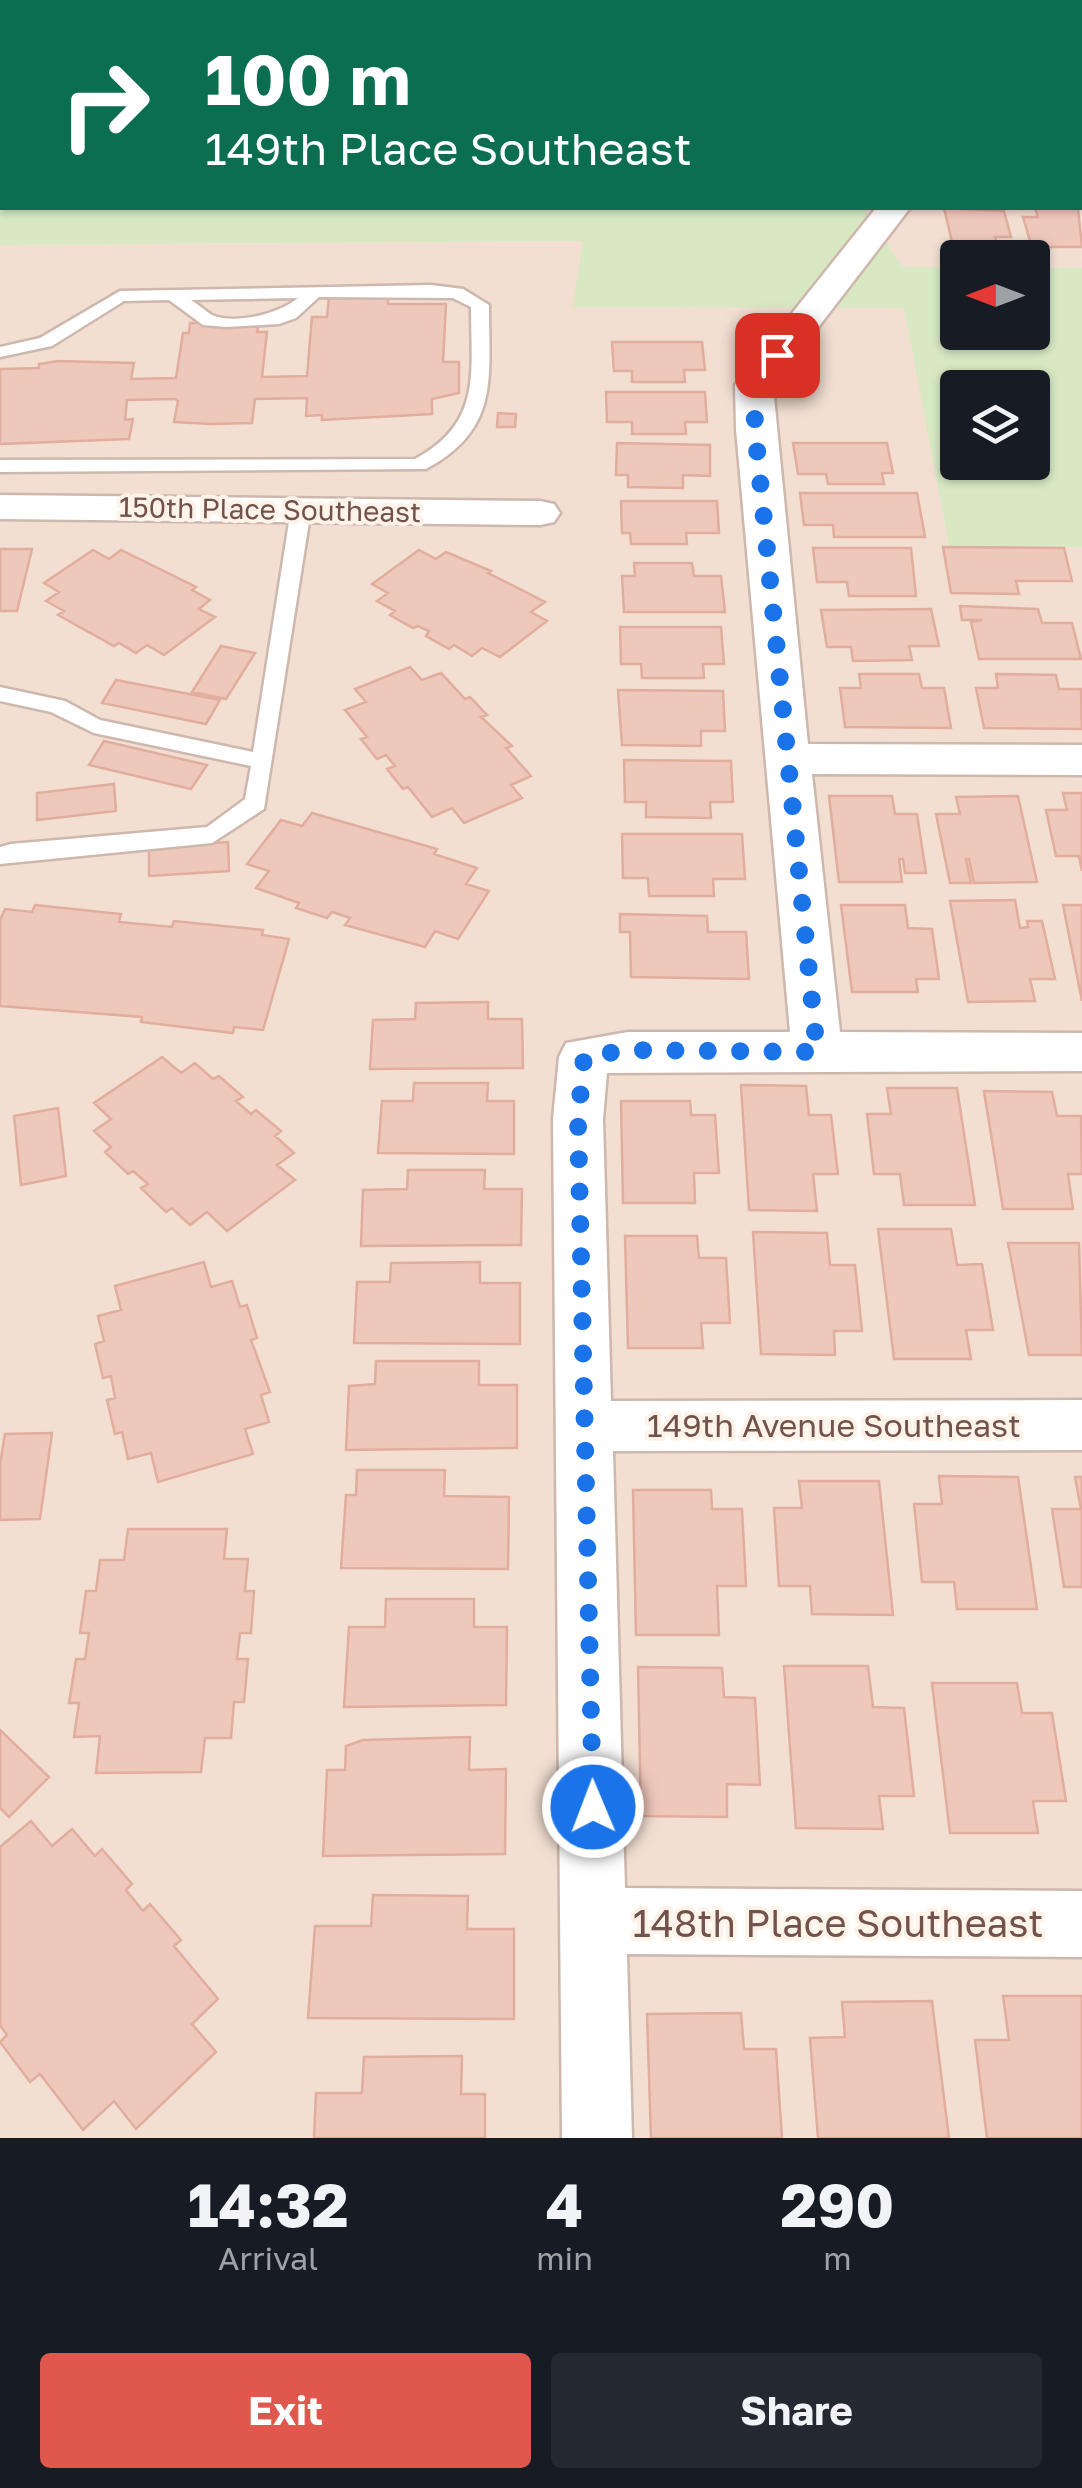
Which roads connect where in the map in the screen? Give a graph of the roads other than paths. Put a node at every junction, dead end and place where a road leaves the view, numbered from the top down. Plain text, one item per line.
1 (891, 210) edge
2 (315, 292) junction
3 (173, 295) junction
4 (0, 352) edge
5 (0, 466) edge
6 (0, 507) edge
7 (301, 509) junction
8 (540, 512) dead end
9 (0, 694) edge
10 (789, 759) junction
11 (1082, 760) edge
12 (262, 762) junction
13 (0, 856) edge
14 (817, 1052) junction
15 (1082, 1052) edge
16 (1082, 1424) edge
17 (585, 1426) junction
18 (595, 1921) junction
19 (1082, 1924) edge
20 (598, 2138) edge

1 - 10 street
2 - 3 lane
2 - 3 lane
2 - 5 lane
3 - 4 lane
6 - 7 street, 150th Place Southeast
7 - 8 street, 150th Place Southeast
7 - 12 lane
9 - 12 lane
10 - 11 street
10 - 14 street
12 - 13 lane
14 - 15 street
14 - 17 street
16 - 17 street, 149th Avenue Southeast
17 - 18 street
18 - 19 street, 148th Place Southeast
18 - 20 street

